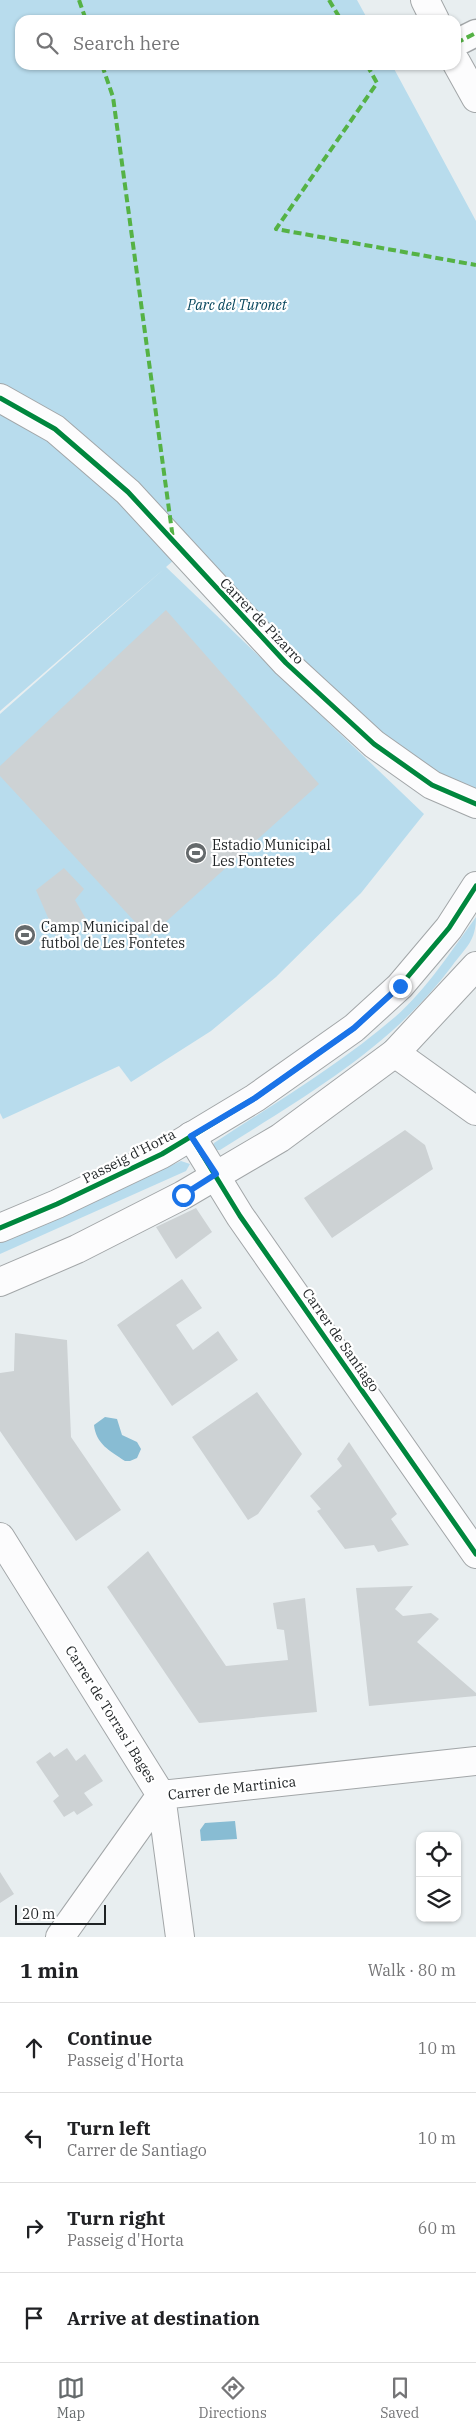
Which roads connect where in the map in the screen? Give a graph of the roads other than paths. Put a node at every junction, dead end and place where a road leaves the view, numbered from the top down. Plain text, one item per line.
1 (425, 0) edge
2 (432, 15) edge
3 (476, 33) edge
4 (461, 40) edge
5 (460, 70) edge
6 (476, 98) edge
7 (0, 398) edge
8 (476, 804) edge
9 (476, 886) edge
10 (476, 966) edge
11 (395, 1053) junction
12 (476, 1111) edge
13 (191, 1136) junction
14 (216, 1174) junction
15 (0, 1228) edge
16 (0, 1282) edge
17 (0, 1537) edge
18 (476, 1554) edge
19 (476, 1761) edge
20 (161, 1795) junction
21 (60, 1937) edge
22 (180, 1937) edge

1 - 2 street
3 - 4 street
5 - 6 street
7 - 8 street, Carrer de Pizarro
9 - 13 street, Passeig d'Horta
10 - 11 street
11 - 12 street
11 - 14 street
13 - 14 street, Carrer de Santiago
13 - 15 street, Passeig d'Horta
14 - 16 street
14 - 18 street, Carrer de Santiago
17 - 20 street, Carrer de Torras i Bages
19 - 20 street, Carrer de Martinica
20 - 21 street, Carrer de Martinica
20 - 22 street, Carrer de Torras i Bages

